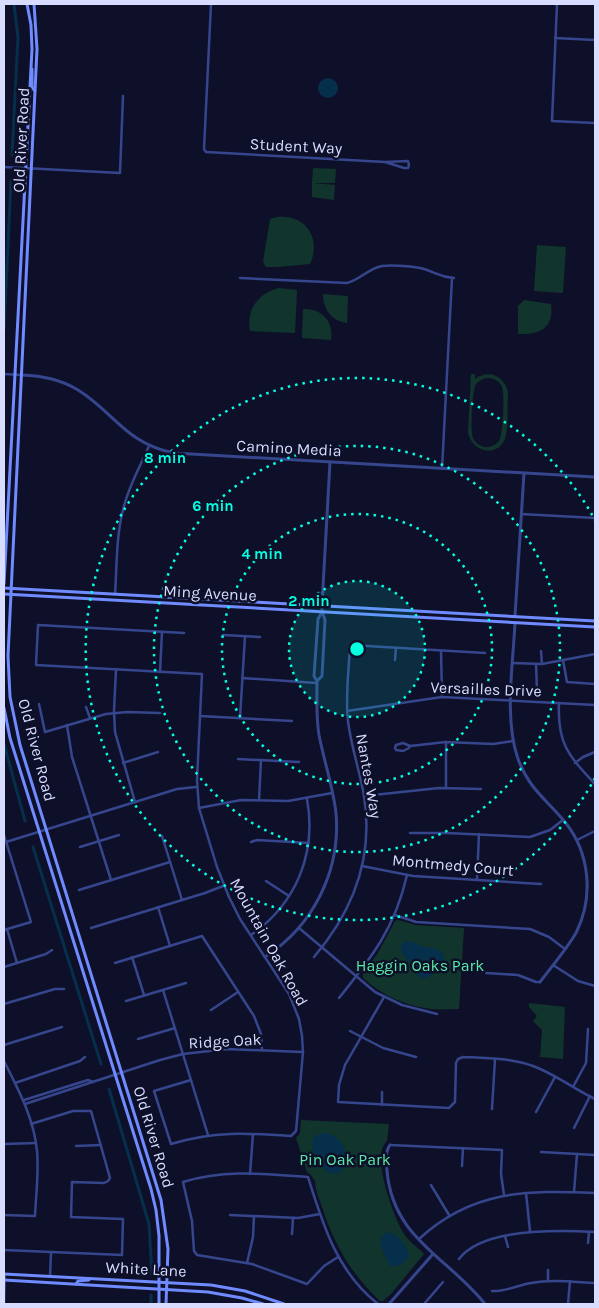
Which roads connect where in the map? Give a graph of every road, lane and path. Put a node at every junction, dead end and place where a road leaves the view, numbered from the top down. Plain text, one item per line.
1 (27, 4) edge
2 (34, 4) edge
3 (212, 4) edge
4 (556, 4) edge
5 (555, 38) junction
6 (595, 40) edge
7 (31, 66) junction
8 (36, 91) junction
9 (123, 96) dead end
10 (595, 123) edge
11 (385, 162) junction
12 (4, 167) edge
13 (24, 168) junction
14 (32, 169) junction
15 (240, 278) dead end
16 (4, 374) edge
17 (14, 375) junction
18 (22, 375) junction
19 (149, 446) junction
20 (330, 462) junction
21 (442, 469) junction
22 (524, 473) junction
23 (595, 477) edge
24 (521, 514) junction
25 (595, 518) edge
26 (4, 586) edge
27 (12, 588) junction
28 (4, 594) edge
29 (12, 594) junction
30 (115, 594) junction
31 (322, 605) junction
32 (322, 612) junction
33 (516, 616) junction
34 (595, 621) edge
35 (515, 623) junction
36 (595, 627) edge
37 (162, 632) junction
38 (184, 633) dead end
39 (223, 635) dead end
40 (244, 636) junction
41 (260, 637) dead end
42 (396, 648) junction
43 (441, 650) junction
44 (541, 650) dead end
45 (485, 653) dead end
46 (595, 654) edge
47 (395, 660) dead end
48 (563, 660) junction
49 (513, 663) junction
50 (536, 664) junction
51 (542, 664) junction
52 (116, 669) junction
53 (160, 672) junction
54 (242, 678) junction
55 (317, 682) junction
56 (595, 684) edge
57 (537, 690) dead end
58 (442, 697) junction
59 (511, 700) junction
60 (559, 703) junction
61 (39, 704) dead end
62 (595, 705) edge
63 (86, 707) dead end
64 (4, 708) edge
65 (347, 711) junction
66 (114, 713) junction
67 (160, 713) dead end
68 (200, 716) junction
69 (90, 718) junction
70 (240, 718) junction
71 (292, 721) dead end
72 (68, 725) junction
73 (513, 741) junction
74 (446, 742) junction
75 (410, 746) junction
76 (158, 752) dead end
77 (595, 752) edge
78 (238, 759) dead end
79 (261, 760) junction
80 (299, 762) dead end
81 (123, 763) junction
82 (575, 763) junction
83 (595, 784) edge
84 (197, 787) junction
85 (446, 787) junction
86 (481, 789) dead end
87 (332, 793) junction
88 (364, 796) junction
89 (306, 799) junction
90 (259, 800) junction
91 (135, 802) junction
92 (199, 808) junction
93 (90, 816) junction
94 (563, 820) junction
95 (45, 829) junction
96 (39, 831) junction
97 (595, 831) edge
98 (410, 833) dead end
99 (479, 834) junction
100 (4, 835) edge
101 (120, 835) dead end
102 (162, 836) dead end
103 (577, 840) junction
104 (6, 842) junction
105 (98, 842) junction
106 (251, 842) dead end
107 (309, 843) junction
108 (80, 847) dead end
109 (170, 862) junction
110 (362, 866) junction
111 (407, 876) junction
112 (111, 880) junction
113 (476, 880) junction
114 (266, 881) dead end
115 (542, 884) dead end
116 (223, 885) junction
117 (79, 890) dead end
118 (290, 896) junction
119 (182, 900) junction
120 (158, 907) junction
121 (395, 915) junction
122 (91, 928) dead end
123 (299, 928) junction
124 (5, 930) edge
125 (251, 935) junction
126 (170, 946) junction
127 (322, 947) junction
128 (565, 949) junction
129 (52, 950) dead end
130 (132, 957) junction
131 (314, 957) dead end
132 (265, 958) junction
133 (17, 963) junction
134 (114, 963) dead end
135 (553, 965) junction
136 (4, 967) edge
137 (486, 973) dead end
138 (356, 977) junction
139 (186, 982) dead end
140 (540, 982) joint
141 (595, 986) edge
142 (64, 989) dead end
143 (163, 990) junction
144 (238, 992) junction
145 (144, 995) junction
146 (384, 997) junction
147 (339, 998) dead end
148 (126, 1001) dead end
149 (4, 1004) edge
150 (211, 1010) dead end
151 (437, 1014) dead end
152 (62, 1027) dead end
153 (175, 1028) junction
154 (588, 1029) dead end
155 (350, 1031) dead end
156 (361, 1037) junction
157 (138, 1039) dead end
158 (4, 1045) edge
159 (262, 1050) junction
160 (303, 1052) junction
161 (184, 1054) junction
162 (85, 1057) dead end
163 (416, 1057) dead end
164 (495, 1059) junction
165 (4, 1061) edge
166 (5, 1067) edge
167 (122, 1073) junction
168 (116, 1074) junction
169 (555, 1077) junction
170 (191, 1080) junction
171 (92, 1082) junction
172 (15, 1083) junction
173 (573, 1087) junction
174 (382, 1092) dead end
175 (590, 1096) junction
176 (595, 1098) edge
177 (25, 1102) junction
178 (382, 1105) junction
179 (492, 1109) dead end
180 (536, 1112) dead end
181 (31, 1124) junction
182 (574, 1128) dead end
183 (253, 1134) junction
184 (208, 1135) junction
185 (36, 1143) junction
186 (4, 1144) edge
187 (390, 1144) joint
188 (101, 1145) junction
189 (76, 1146) dead end
190 (463, 1148) junction
191 (541, 1152) dead end
192 (576, 1154) junction
193 (595, 1155) edge
194 (462, 1166) dead end
195 (250, 1174) junction
196 (431, 1185) dead end
197 (574, 1192) junction
198 (526, 1193) junction
199 (595, 1193) edge
200 (504, 1196) junction
201 (4, 1214) edge
202 (230, 1214) dead end
203 (320, 1214) junction
204 (449, 1215) junction
205 (254, 1216) junction
206 (293, 1218) junction
207 (530, 1232) junction
208 (589, 1232) junction
209 (595, 1232) edge
210 (292, 1234) dead end
211 (506, 1236) junction
212 (418, 1240) junction
213 (588, 1243) dead end
214 (508, 1247) dead end
215 (4, 1250) edge
216 (51, 1252) junction
217 (433, 1254) junction
218 (338, 1257) junction
219 (459, 1259) dead end
220 (247, 1263) junction
221 (548, 1270) dead end
222 (4, 1274) edge
223 (50, 1276) junction
224 (96, 1279) junction
225 (4, 1280) edge
226 (548, 1281) junction
227 (570, 1281) junction
228 (160, 1282) junction
229 (168, 1282) junction
230 (443, 1282) dead end
231 (595, 1283) edge
232 (76, 1284) junction
233 (159, 1289) junction
234 (167, 1290) junction
235 (492, 1291) dead end
236 (4, 1304) edge
237 (159, 1304) edge
238 (166, 1304) edge
239 (263, 1304) edge
240 (284, 1304) edge
241 (378, 1304) edge
242 (389, 1304) edge
243 (424, 1304) edge
244 (485, 1304) edge
245 (568, 1304) edge

1 - 7 main road, Old River Road
2 - 8 main road, Old River Road
3 - 11 street, Student Way
4 - 5 street
5 - 6 street
5 - 10 street
7 - 8 main road
7 - 13 main road, Old River Road
8 - 14 main road, Old River Road
9 - 14 street
11 - 11 street, Student Way
12 - 13 street
13 - 14 street
13 - 17 main road, Old River Road
14 - 18 main road, Old River Road
15 - 21 street
16 - 17 street, Camino Media
17 - 18 street, Camino Media
17 - 26 main road, Old River Road
18 - 19 street, Camino Media
18 - 27 main road, Old River Road
19 - 20 street, Camino Media
19 - 30 street
20 - 21 street, Camino Media
20 - 31 street
21 - 22 street, Camino Media
22 - 23 street, Camino Media
22 - 24 street
24 - 25 street
24 - 33 street
26 - 27 main road, Ming Avenue
27 - 29 main road, Old River Road
27 - 30 main road, Ming Avenue
28 - 29 main road, Ming Avenue
29 - 32 main road, Ming Avenue
29 - 95 main road, Old River Road
30 - 31 main road, Ming Avenue
31 - 32 street
31 - 33 main road, Ming Avenue
32 - 35 main road, Ming Avenue
32 - 55 street
32 - 55 street
33 - 34 main road, Ming Avenue
33 - 35 street
35 - 36 main road, Ming Avenue
35 - 49 street
37 - 38 street
37 - 52 street
37 - 53 street
39 - 40 street
40 - 41 street
40 - 54 street
42 - 43 street
42 - 47 street
42 - 65 street, Nantes Way
43 - 45 street
43 - 58 street
44 - 51 street
46 - 48 street
48 - 51 street
48 - 56 street
49 - 50 street
49 - 59 street
50 - 51 street
50 - 57 street
52 - 53 street
52 - 66 street
53 - 68 street, Mountain Oak Road
54 - 55 street
54 - 70 street
55 - 87 street
58 - 59 street, Versailles Drive
58 - 65 street, Versailles Drive
59 - 60 street, Versailles Drive
59 - 73 street
60 - 62 street, Versailles Drive
60 - 82 street
61 - 72 street
63 - 69 street
64 - 96 main road, Old River Road
65 - 88 street, Nantes Way
66 - 67 street
66 - 69 street
66 - 81 street
68 - 70 street
68 - 84 street, Mountain Oak Road
69 - 72 street
70 - 71 street
72 - 93 street
73 - 74 street
73 - 94 street
74 - 75 street
74 - 85 street
75 - 75 street
76 - 81 street
77 - 82 street
78 - 79 street
79 - 80 street
79 - 90 street
81 - 91 street
82 - 83 street
84 - 91 street
84 - 92 street, Mountain Oak Road
85 - 86 street
85 - 88 street
87 - 89 street
87 - 123 street
88 - 110 street, Nantes Way
89 - 90 street
89 - 107 street
90 - 92 street
91 - 93 street
92 - 116 street, Mountain Oak Road
93 - 95 street
93 - 105 street
94 - 99 street
94 - 103 street
95 - 96 street
95 - 167 main road, Old River Road
96 - 104 street
96 - 168 main road, Old River Road
97 - 103 street
98 - 99 street
99 - 113 street
100 - 104 street
101 - 105 street
102 - 109 street
103 - 128 street
104 - 124 street
105 - 108 street
105 - 112 street
106 - 107 street
107 - 118 street
109 - 112 street
109 - 119 street
110 - 111 street, Montmedy Court
110 - 127 street, Nantes Way
111 - 113 street, Montmedy Court
111 - 121 street
112 - 117 street
113 - 115 street, Montmedy Court
114 - 118 street
116 - 119 street
116 - 125 street, Mountain Oak Road
118 - 125 street
119 - 120 street
120 - 122 street
120 - 126 street
121 - 128 street
121 - 138 street
123 - 127 street
123 - 132 street
124 - 133 street
125 - 132 street, Mountain Oak Road
126 - 130 street
126 - 144 street
127 - 131 street, Nantes Way
127 - 138 street
128 - 135 street
129 - 133 street
130 - 134 street
130 - 145 street
132 - 160 street, Mountain Oak Road
133 - 136 street
135 - 140 street
135 - 141 street
137 - 140 street
138 - 146 street
138 - 147 street
139 - 143 street
142 - 149 street
143 - 145 street
143 - 153 street
144 - 150 street
144 - 159 street
145 - 148 street
146 - 151 street
146 - 156 street
152 - 158 street
153 - 157 street
153 - 161 street
154 - 173 street
155 - 156 street
156 - 163 street
156 - 178 street
159 - 160 street, Ridge Oak
159 - 161 street, Ridge Oak
160 - 183 street, Mountain Oak Road
161 - 167 street, Ridge Oak
161 - 170 street
162 - 172 street
164 - 169 street
164 - 178 street
164 - 179 street
165 - 166 street
166 - 172 street
167 - 168 street, Ridge Oak
167 - 229 main road, Old River Road
168 - 171 street, Ridge Oak
168 - 228 main road, Old River Road
169 - 173 street
169 - 180 street
170 - 184 street
170 - 184 street
171 - 177 street, Ridge Oak
171 - 177 street
172 - 177 street
173 - 175 street
174 - 178 street
175 - 176 street
175 - 182 street
177 - 181 street
181 - 185 street
181 - 188 street
183 - 184 street
183 - 195 street
185 - 186 street
185 - 201 street
187 - 190 street
187 - 212 street
188 - 189 street
188 - 216 street
190 - 194 street
190 - 200 street
191 - 192 street
192 - 193 street
192 - 197 street
195 - 203 street
195 - 220 street
196 - 204 street
197 - 198 street
197 - 199 street
198 - 200 street
198 - 207 street
200 - 204 street
202 - 205 street
203 - 206 street
203 - 218 street
204 - 212 street
205 - 206 street
205 - 220 street
206 - 210 street
207 - 208 street
207 - 211 street
208 - 209 street
208 - 213 street
211 - 214 street
211 - 219 street
212 - 217 street
215 - 216 street
216 - 223 street
217 - 242 street
217 - 244 street
218 - 220 street
218 - 241 street
221 - 226 street
222 - 223 main road, White Lane
222 - 225 street
223 - 224 main road, White Lane
224 - 228 main road, White Lane
224 - 232 main road
225 - 232 main road, White Lane
225 - 236 street
226 - 227 street
226 - 235 street
227 - 231 street
227 - 245 street
228 - 229 main road, White Lane
228 - 233 main road, Old River Road
229 - 234 main road, Old River Road
229 - 240 main road, White Lane
230 - 243 street
232 - 233 main road, White Lane
233 - 234 main road, White Lane
233 - 237 main road, Old River Road
234 - 238 main road, Old River Road
234 - 239 main road, White Lane

